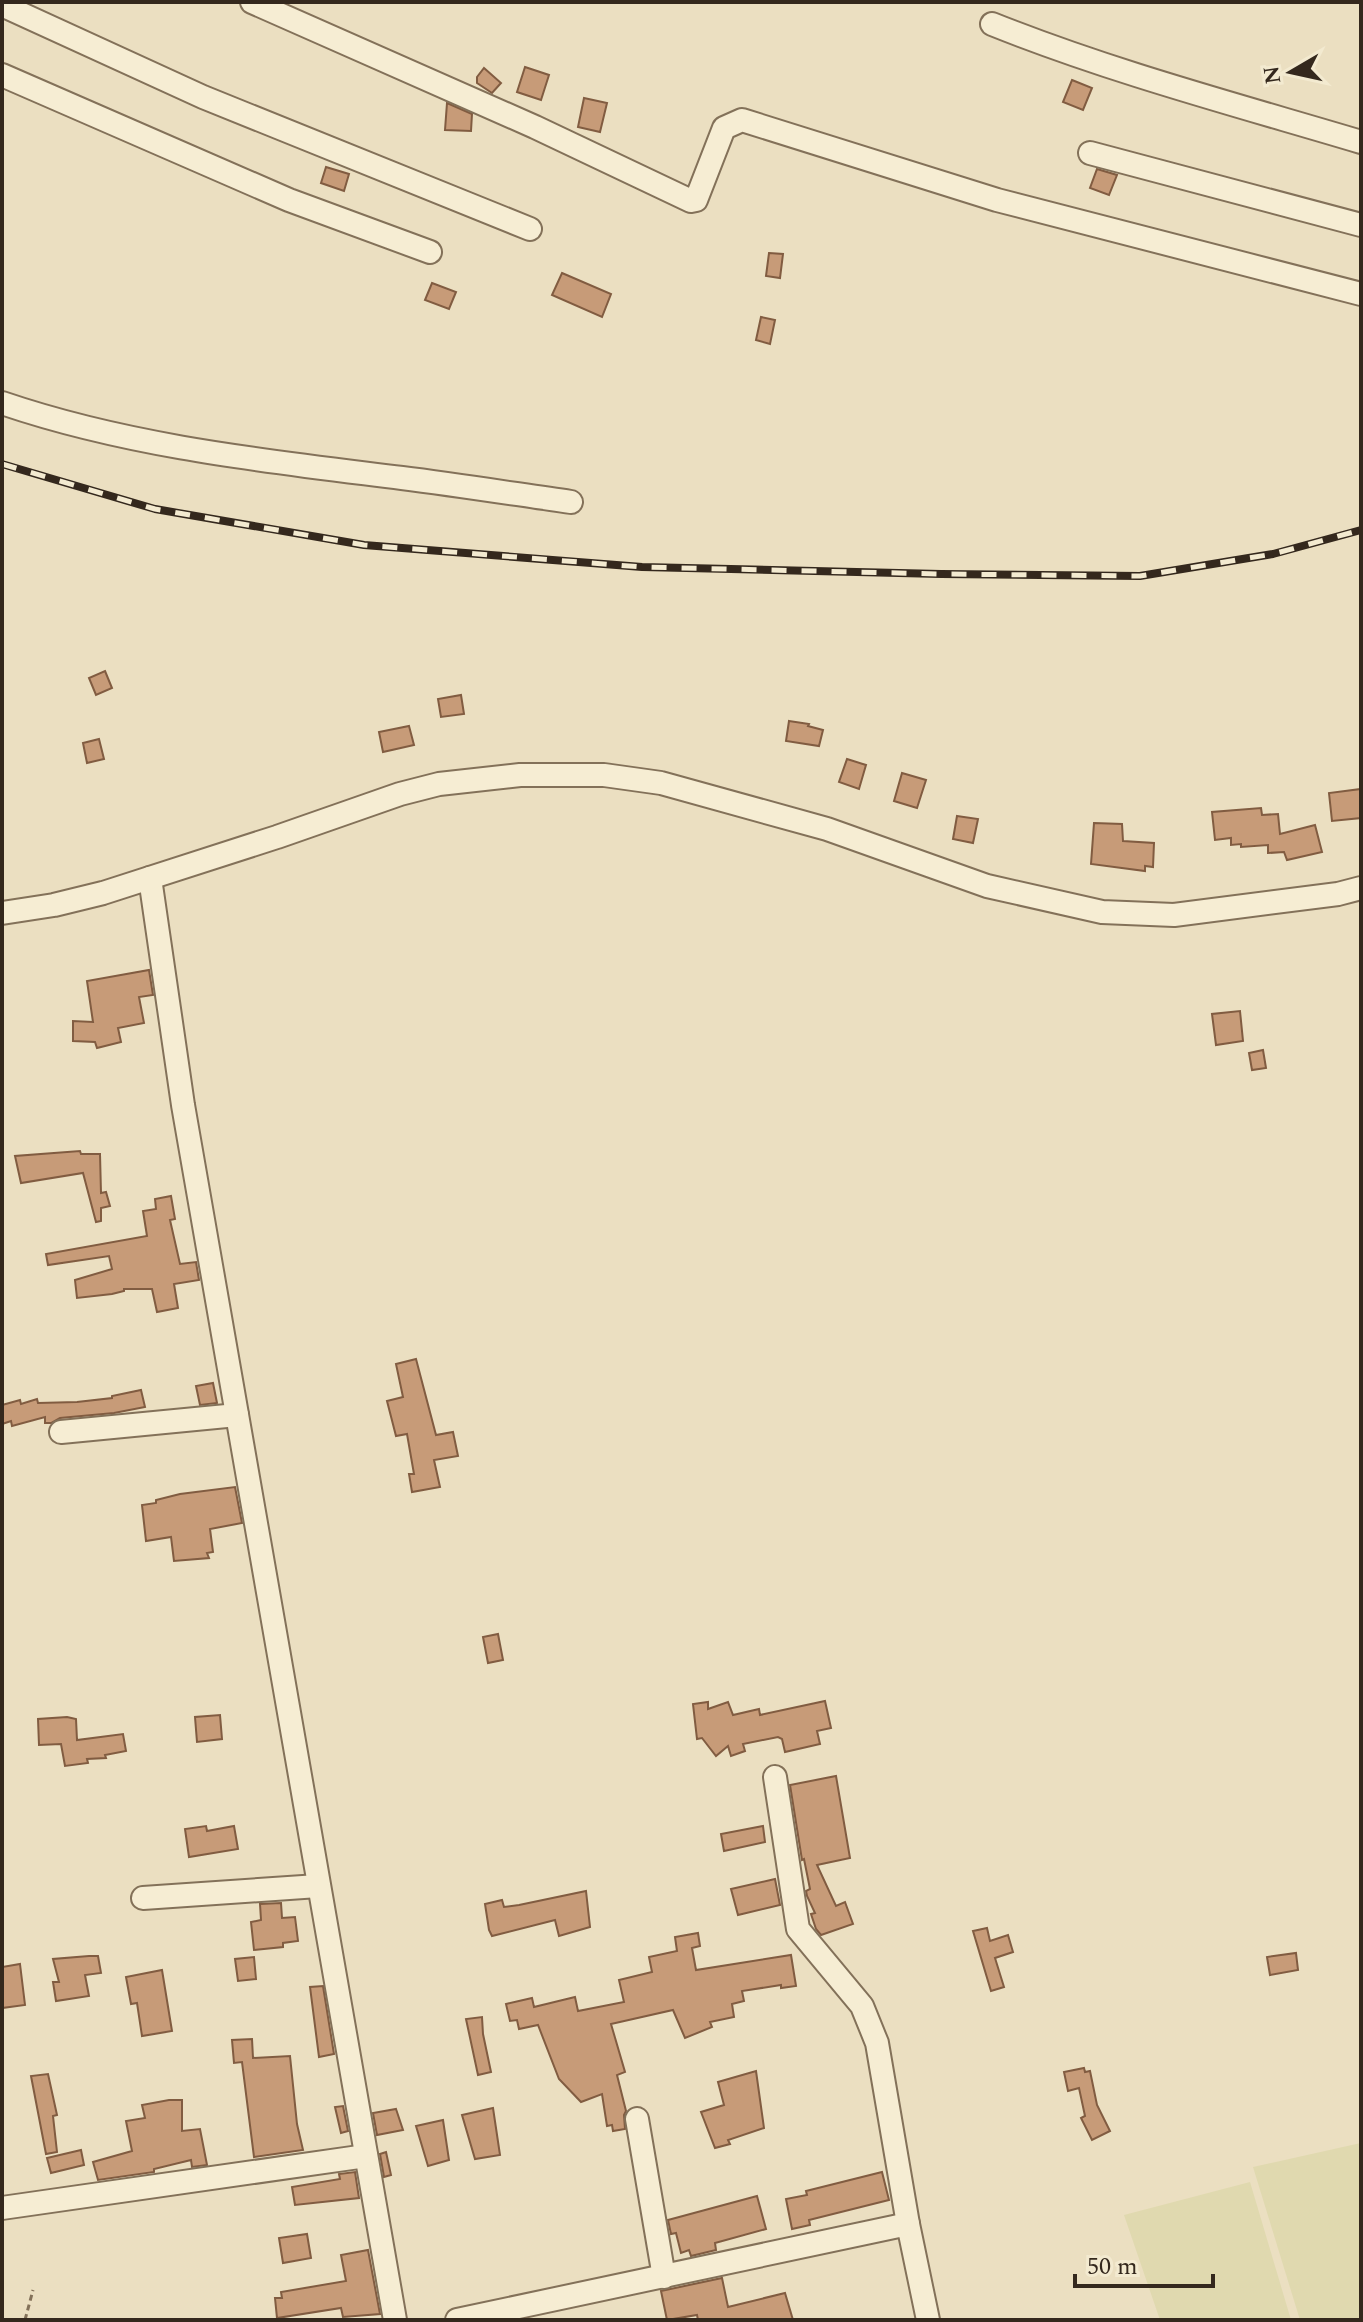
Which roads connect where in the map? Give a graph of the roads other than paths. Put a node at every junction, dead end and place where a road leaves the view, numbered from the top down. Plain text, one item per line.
1 (252, 2) edge
2 (2, 5) edge
3 (992, 24) dead end
4 (2, 75) edge
5 (1361, 142) edge
6 (1090, 153) dead end
7 (1361, 225) edge
8 (530, 229) dead end
9 (430, 252) dead end
10 (1361, 294) edge
11 (2, 403) edge
12 (571, 502) dead end
13 (150, 878) junction
14 (1361, 888) edge
15 (2, 913) edge
16 (237, 1415) junction
17 (61, 1432) dead end
18 (775, 1777) dead end
19 (318, 1886) junction
20 (143, 1898) dead end
21 (637, 2119) dead end
22 (366, 2156) junction
23 (2, 2208) edge
24 (908, 2224) junction
25 (664, 2277) junction
26 (395, 2320) edge
27 (457, 2320) edge
28 (928, 2320) edge

1 - 10 street
2 - 8 street
3 - 5 street
4 - 9 street
6 - 7 street
11 - 12 street
13 - 14 street
13 - 15 street
13 - 16 street
16 - 17 street
16 - 19 street
18 - 24 street
19 - 20 street
19 - 22 street
21 - 25 street
22 - 23 street
22 - 26 street
24 - 25 street
24 - 28 street
25 - 27 street

